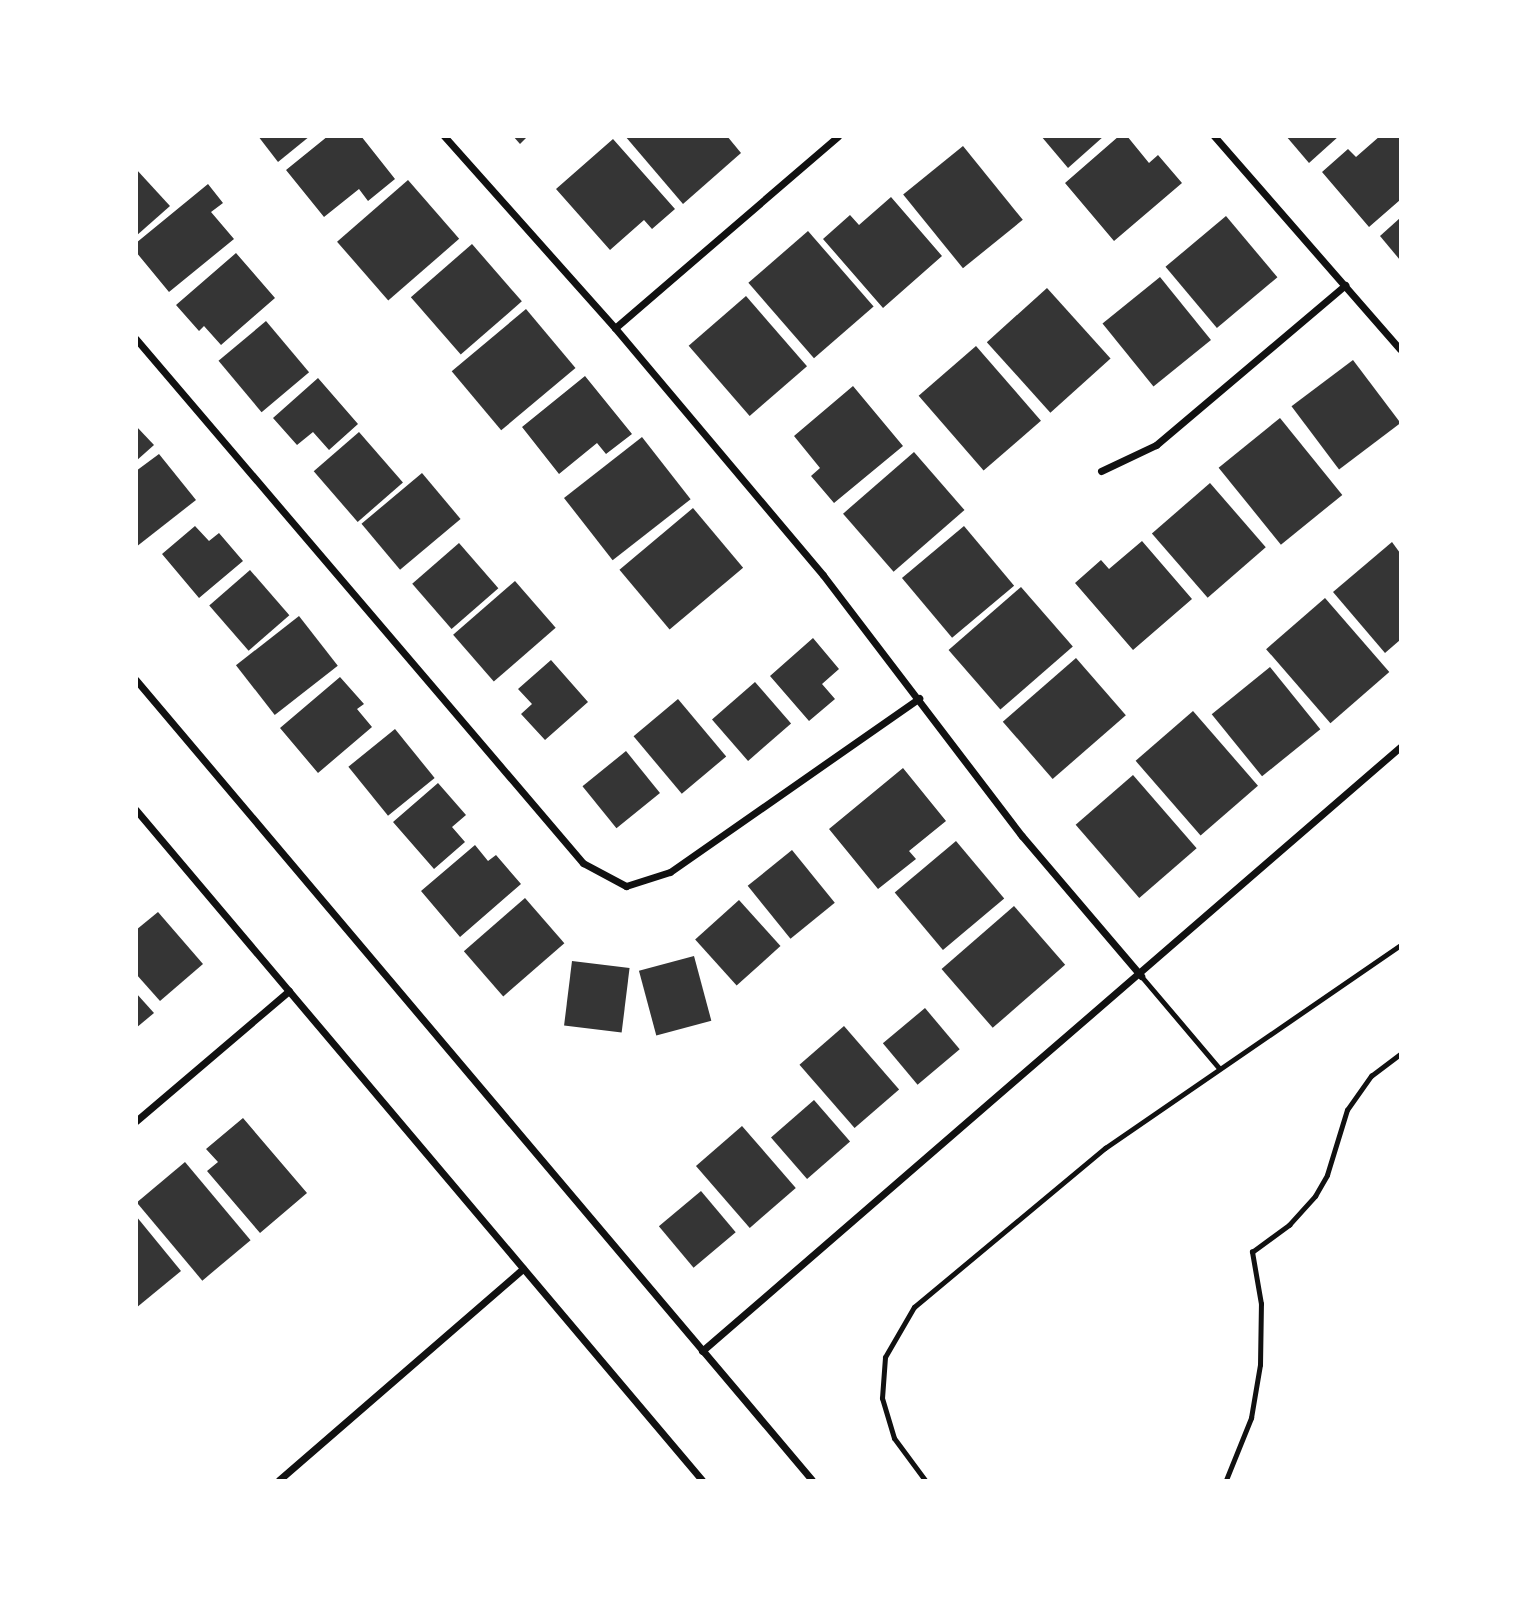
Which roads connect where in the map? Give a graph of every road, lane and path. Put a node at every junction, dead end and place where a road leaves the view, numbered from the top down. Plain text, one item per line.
1 (444, 136) edge
2 (838, 136) edge
3 (1214, 136) edge
4 (1345, 285) junction
5 (615, 328) junction
6 (136, 339) edge
7 (1401, 349) edge
8 (1101, 471) dead end
9 (136, 680) edge
10 (919, 698) junction
11 (1401, 747) edge
12 (136, 810) edge
13 (1401, 945) edge
14 (1141, 975) junction
15 (289, 990) junction
16 (1401, 1054) edge
17 (1219, 1068) junction
18 (136, 1121) edge
19 (523, 1269) junction
20 (702, 1351) junction
21 (279, 1480) edge
22 (702, 1480) edge
23 (811, 1480) edge
24 (925, 1480) edge
25 (1226, 1480) edge

1 - 5 street
2 - 5 street
3 - 4 street
4 - 7 street
4 - 8 street
5 - 10 street
6 - 10 street
9 - 20 street
10 - 14 street
11 - 14 street
12 - 15 street
13 - 17 lane
14 - 17 lane
14 - 20 street
15 - 18 street
15 - 19 street
16 - 25 path
17 - 24 lane
19 - 21 street
19 - 22 street
20 - 23 street

